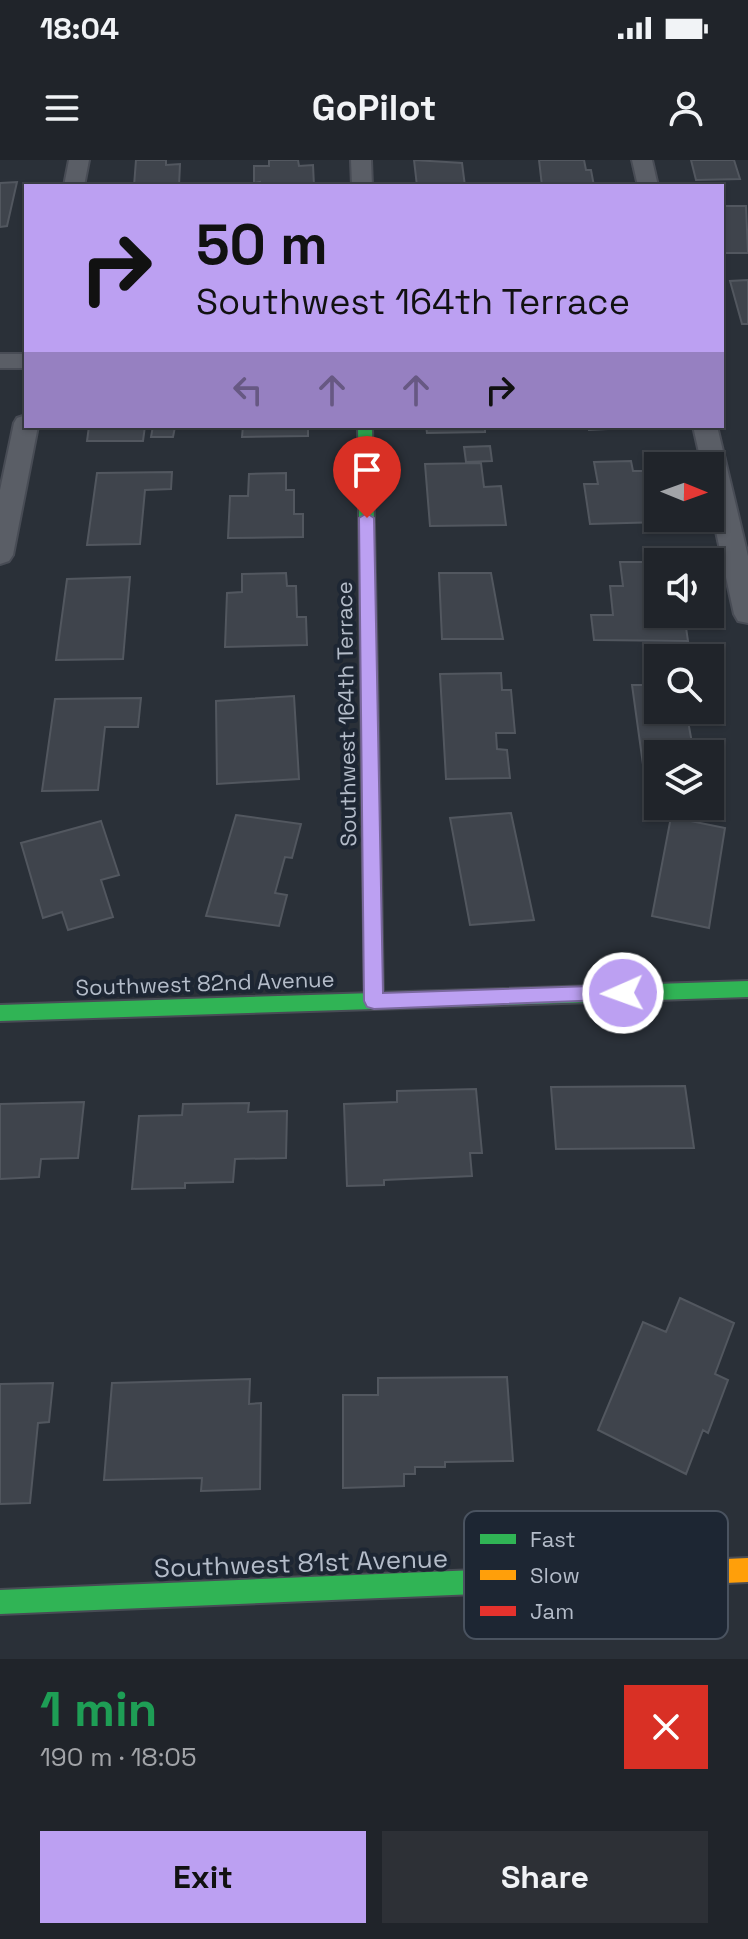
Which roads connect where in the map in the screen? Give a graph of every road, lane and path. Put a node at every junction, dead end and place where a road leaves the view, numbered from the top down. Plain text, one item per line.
1 (79, 160) edge
2 (361, 160) edge
3 (642, 160) edge
4 (74, 184) edge
5 (362, 184) edge
6 (648, 184) edge
7 (0, 361) edge
8 (24, 361) edge
9 (25, 428) edge
10 (365, 428) edge
11 (705, 428) edge
12 (0, 555) edge
13 (748, 614) edge
14 (748, 989) edge
15 (374, 1001) junction
16 (0, 1013) edge
17 (748, 1570) edge
18 (728, 1571) edge
19 (464, 1582) edge
20 (0, 1602) edge

1 - 4 street
2 - 5 street
3 - 6 street
7 - 8 street
9 - 12 street
10 - 15 street, Southwest 164th Terrace
11 - 13 street
14 - 15 street, Southwest 82nd Avenue
15 - 16 street, Southwest 82nd Avenue
17 - 18 street, Southwest 81st Avenue
19 - 20 street, Southwest 81st Avenue

